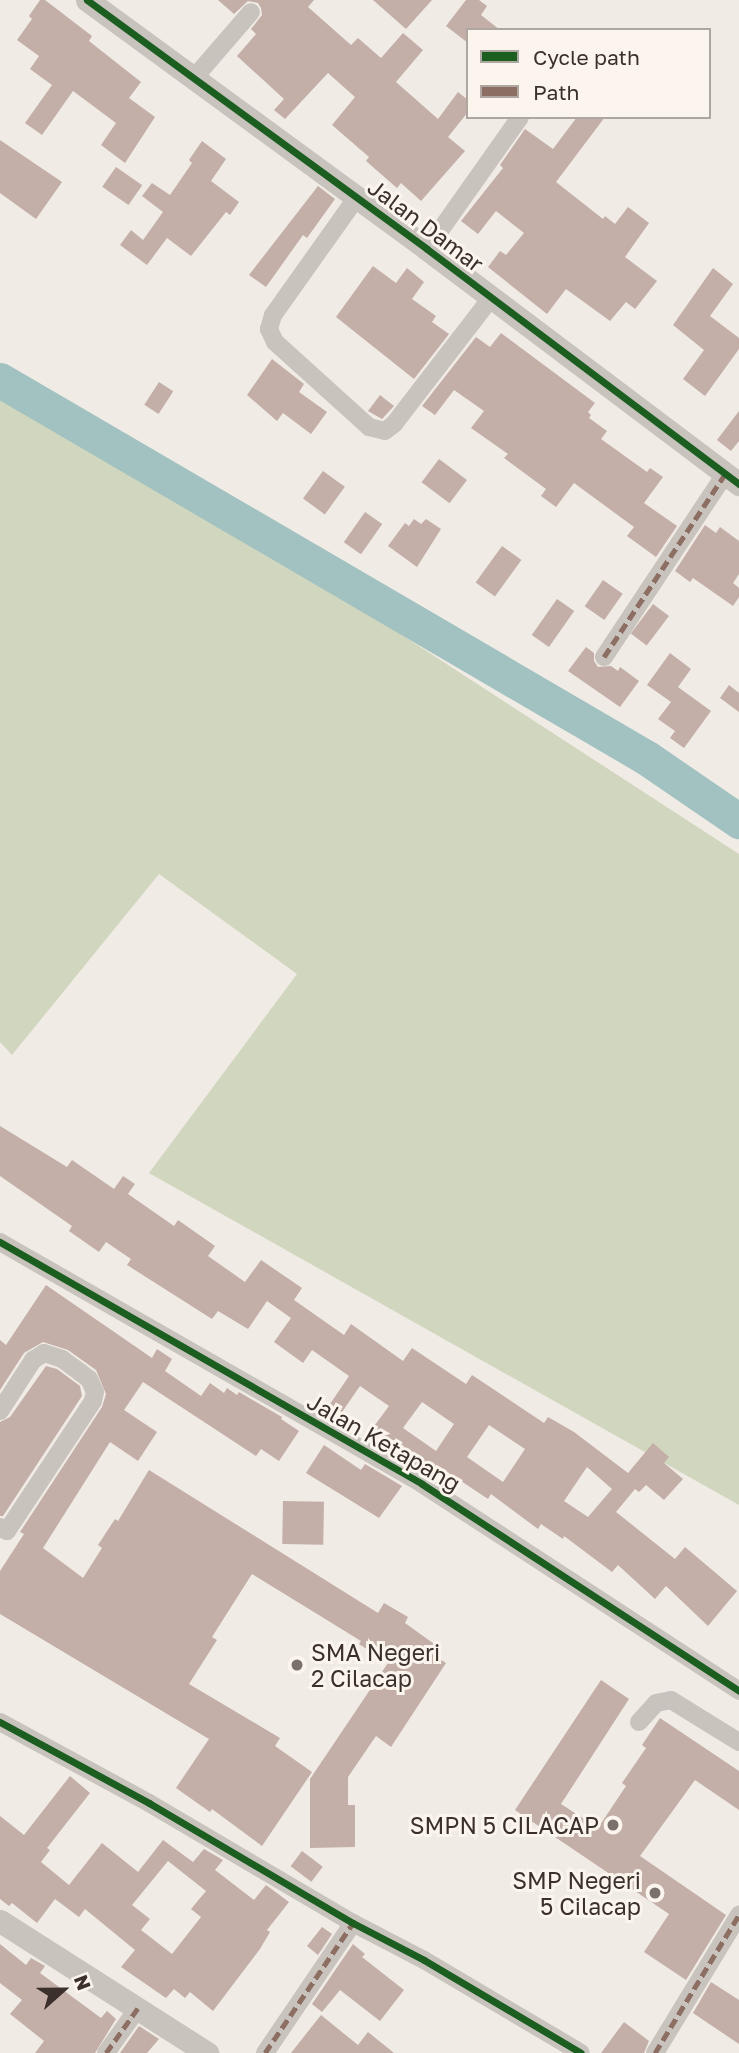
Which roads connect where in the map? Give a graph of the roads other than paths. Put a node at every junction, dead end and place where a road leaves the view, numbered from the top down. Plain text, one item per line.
1 (87, 0) edge
2 (251, 12) dead end
3 (194, 78) junction
4 (519, 119) edge
5 (357, 197) junction
6 (427, 249) junction
7 (491, 298) junction
8 (732, 479) edge
9 (604, 657) dead end
10 (0, 1242) edge
11 (0, 1411) edge
12 (2, 1533) edge
13 (739, 1691) edge
14 (0, 1722) edge
15 (639, 1722) dead end
16 (738, 1738) edge
17 (739, 1914) edge
18 (0, 1921) edge
19 (353, 1923) junction
20 (138, 2008) junction
21 (106, 2053) edge
22 (207, 2053) edge
23 (265, 2053) edge
24 (581, 2053) edge
25 (655, 2053) edge

1 - 3 street, Jalan Damar
2 - 3 street
3 - 5 street, Jalan Damar
4 - 6 street
5 - 6 street, Jalan Damar
5 - 7 street
6 - 7 street, Jalan Damar
7 - 8 street, Jalan Damar
8 - 9 street
10 - 13 street, Jalan Ketapang
11 - 12 street
14 - 19 street
15 - 16 street
17 - 25 street
18 - 20 street
19 - 23 street
19 - 24 street
20 - 21 street
20 - 22 street

